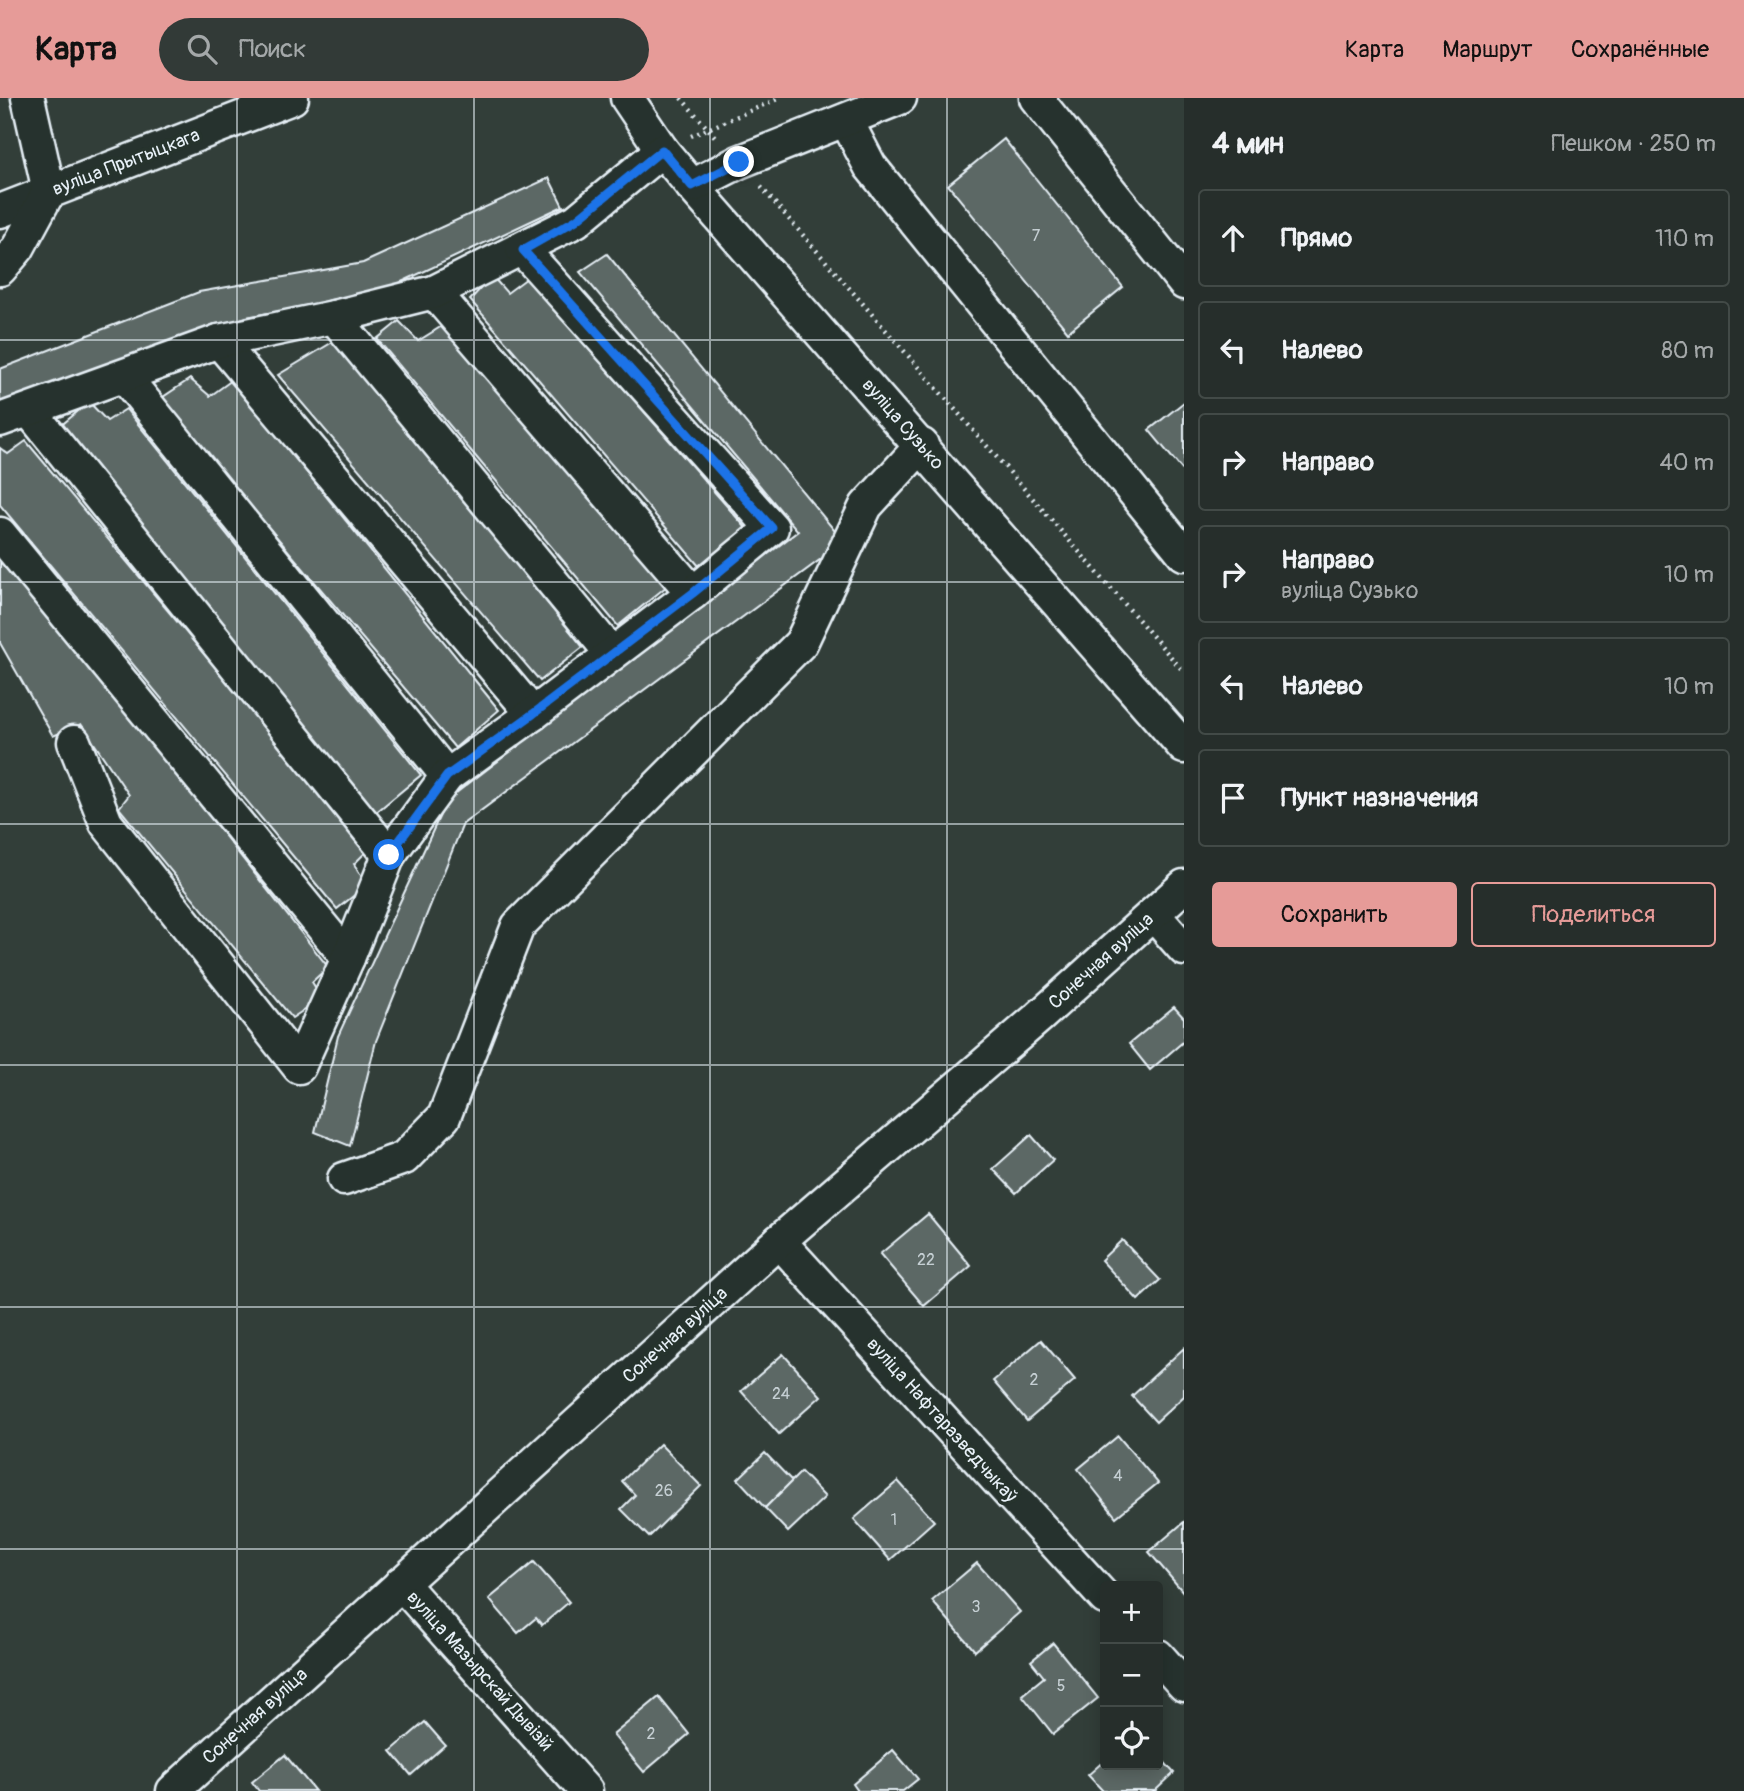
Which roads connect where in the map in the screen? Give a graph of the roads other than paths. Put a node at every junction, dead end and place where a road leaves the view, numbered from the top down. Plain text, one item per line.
1 (28, 98) edge
2 (292, 98) edge
3 (628, 98) edge
4 (900, 98) edge
5 (1036, 98) edge
6 (846, 120) junction
7 (662, 150) junction
8 (692, 186) junction
9 (49, 191) junction
10 (0, 211) edge
11 (523, 250) junction
12 (0, 269) edge
13 (1184, 282) edge
14 (434, 292) junction
15 (334, 317) junction
16 (219, 341) junction
17 (124, 376) junction
18 (14, 415) edge
19 (922, 445) junction
20 (0, 534) edge
21 (1184, 554) edge
22 (693, 593) junction
23 (611, 654) junction
24 (533, 714) junction
25 (74, 742) dead end
26 (1184, 747) edge
27 (447, 776) junction
28 (389, 855) junction
29 (1184, 886) edge
30 (1153, 914) junction
31 (1184, 949) edge
32 (348, 958) junction
33 (344, 1179) dead end
34 (779, 1241) junction
35 (401, 1583) junction
36 (1100, 1593) edge
37 (1163, 1662) edge
38 (1184, 1685) edge
39 (173, 1791) edge
40 (586, 1791) edge

1 - 9 street
2 - 9 street, вуліца Прытыцкага
3 - 7 street, вуліца Сузько
4 - 6 street
5 - 13 street
6 - 8 street
6 - 21 street
7 - 8 street, вуліца Сузько
7 - 11 street
8 - 19 street, вуліца Сузько
9 - 10 street, вуліца Прытыцкага
9 - 12 street
11 - 14 street
11 - 22 street
14 - 15 street
14 - 22 street
15 - 16 street
15 - 23 street
16 - 17 street
16 - 24 street
17 - 18 street
17 - 27 street
18 - 28 street
19 - 26 street, вуліца Сузько
19 - 33 street
20 - 32 street
22 - 23 street
23 - 24 street
24 - 27 street
25 - 32 street
27 - 28 street
28 - 32 street
29 - 30 street, Сонечная вуліца
30 - 31 street
30 - 34 street, Сонечная вуліца
34 - 35 street, Сонечная вуліца
34 - 36 street, вуліца Нафтаразведчыкаў
35 - 39 street, Сонечная вуліца
35 - 40 street, вуліца Мазырскай Дывізій
37 - 38 street

